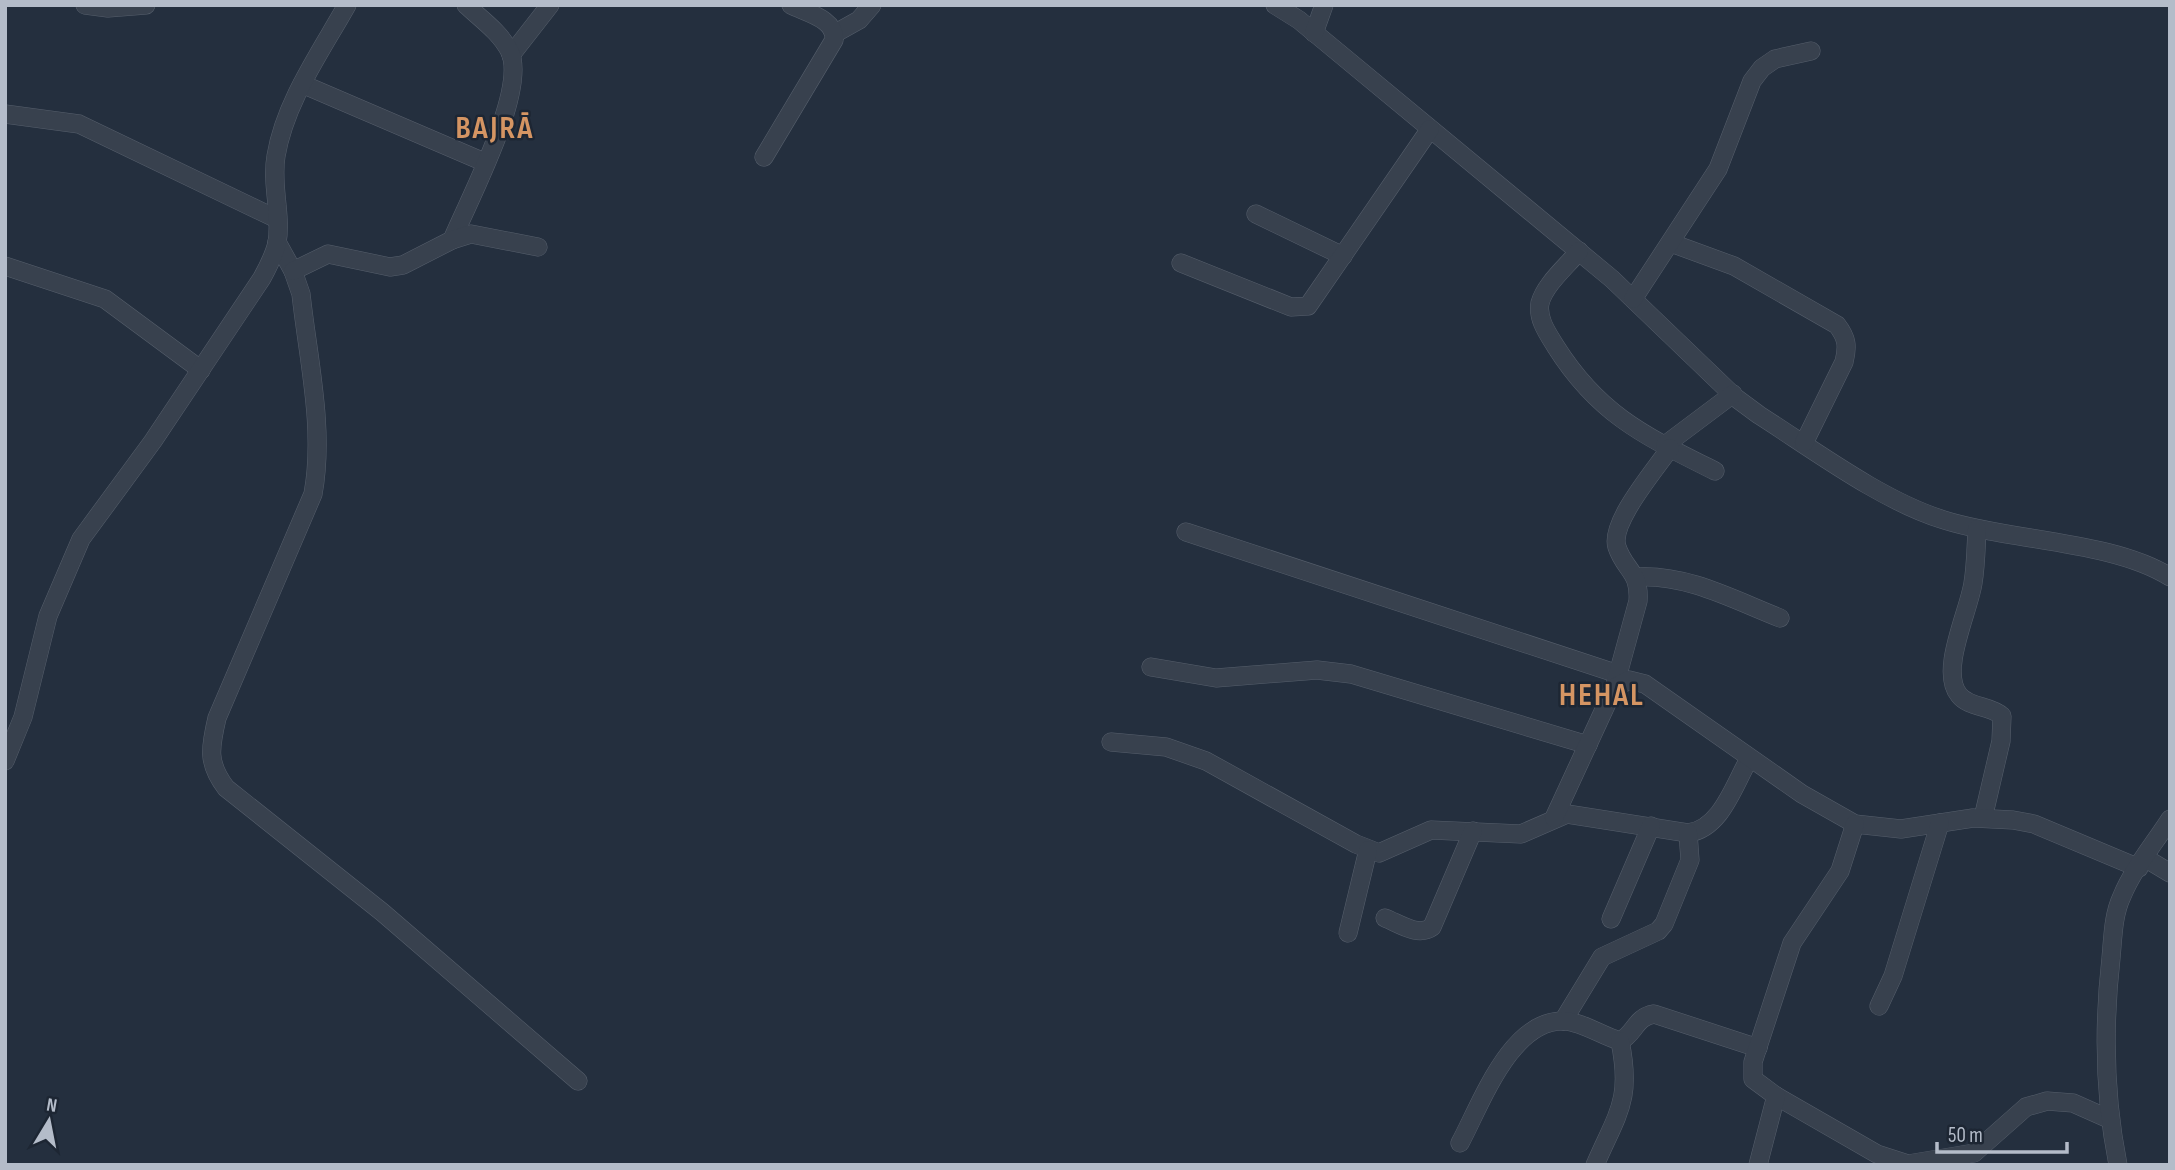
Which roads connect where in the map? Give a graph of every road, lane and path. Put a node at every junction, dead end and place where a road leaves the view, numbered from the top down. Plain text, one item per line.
1 (85, 5) edge
2 (146, 5) edge
3 (347, 5) edge
4 (466, 5) edge
5 (550, 5) edge
6 (791, 5) edge
7 (872, 5) edge
8 (1275, 5) edge
9 (1324, 5) edge
10 (1314, 33) junction
11 (834, 34) junction
12 (1811, 51) dead end
13 (511, 55) junction
14 (302, 84) junction
15 (5, 114) edge
16 (1430, 129) junction
17 (764, 157) dead end
18 (485, 162) junction
19 (1256, 214) dead end
20 (277, 219) junction
21 (452, 240) junction
22 (277, 242) junction
23 (1671, 243) junction
24 (538, 247) dead end
25 (1579, 251) junction
26 (1343, 256) junction
27 (1181, 263) dead end
28 (5, 266) edge
29 (293, 271) junction
30 (1633, 299) junction
31 (201, 370) junction
32 (1733, 394) junction
33 (1804, 443) junction
34 (1667, 447) junction
35 (1715, 471) dead end
36 (1977, 529) junction
37 (1185, 532) dead end
38 (1637, 577) junction
39 (2170, 577) edge
40 (1780, 618) dead end
41 (1151, 667) dead end
42 (1616, 681) junction
43 (1111, 741) dead end
44 (1588, 745) junction
45 (1749, 759) junction
46 (5, 761) edge
47 (1554, 818) junction
48 (1983, 818) junction
49 (2170, 819) edge
50 (1940, 823) junction
51 (1855, 824) junction
52 (1651, 826) junction
53 (1473, 831) junction
54 (1688, 833) junction
55 (1368, 850) junction
56 (2142, 863) junction
57 (2170, 873) edge
58 (1385, 918) dead end
59 (1611, 919) dead end
60 (1348, 933) dead end
61 (1880, 1006) dead end
62 (1563, 1021) junction
63 (1620, 1041) junction
64 (1758, 1048) junction
65 (578, 1082) dead end
66 (1776, 1096) junction
67 (2109, 1119) junction
68 (1460, 1143) dead end
69 (1595, 1165) edge
70 (1758, 1165) edge
71 (2118, 1165) edge

1 - 2 street
3 - 14 street
4 - 13 street
5 - 13 street
6 - 11 street
7 - 11 street
8 - 10 street
9 - 10 street
10 - 16 street
11 - 17 street
12 - 23 street
13 - 18 street
14 - 18 street
14 - 20 street
15 - 20 street
16 - 25 street
16 - 26 street
18 - 21 street
19 - 26 street
20 - 22 street
21 - 24 street
21 - 29 street
22 - 29 street
22 - 31 street
23 - 30 street
23 - 33 street
25 - 30 street
25 - 34 street
26 - 27 street
28 - 31 street
29 - 65 street
30 - 32 street
31 - 46 street
32 - 33 street
32 - 34 street
33 - 36 street
34 - 35 street
34 - 38 street
36 - 39 street
36 - 48 street
37 - 42 street
38 - 40 street
38 - 42 street
41 - 44 street
42 - 44 street
42 - 45 street
43 - 55 street
44 - 47 street
45 - 51 street
45 - 54 street
47 - 52 street
47 - 53 street
48 - 50 street
48 - 56 street
49 - 56 street
50 - 51 street
50 - 61 street
51 - 64 street
52 - 54 street
52 - 59 street
53 - 55 street
53 - 58 street
54 - 62 street
55 - 60 street
56 - 57 street
56 - 67 street
62 - 63 street
62 - 68 street
63 - 64 street
63 - 69 street
64 - 66 street
66 - 67 street
66 - 70 street
67 - 71 street

